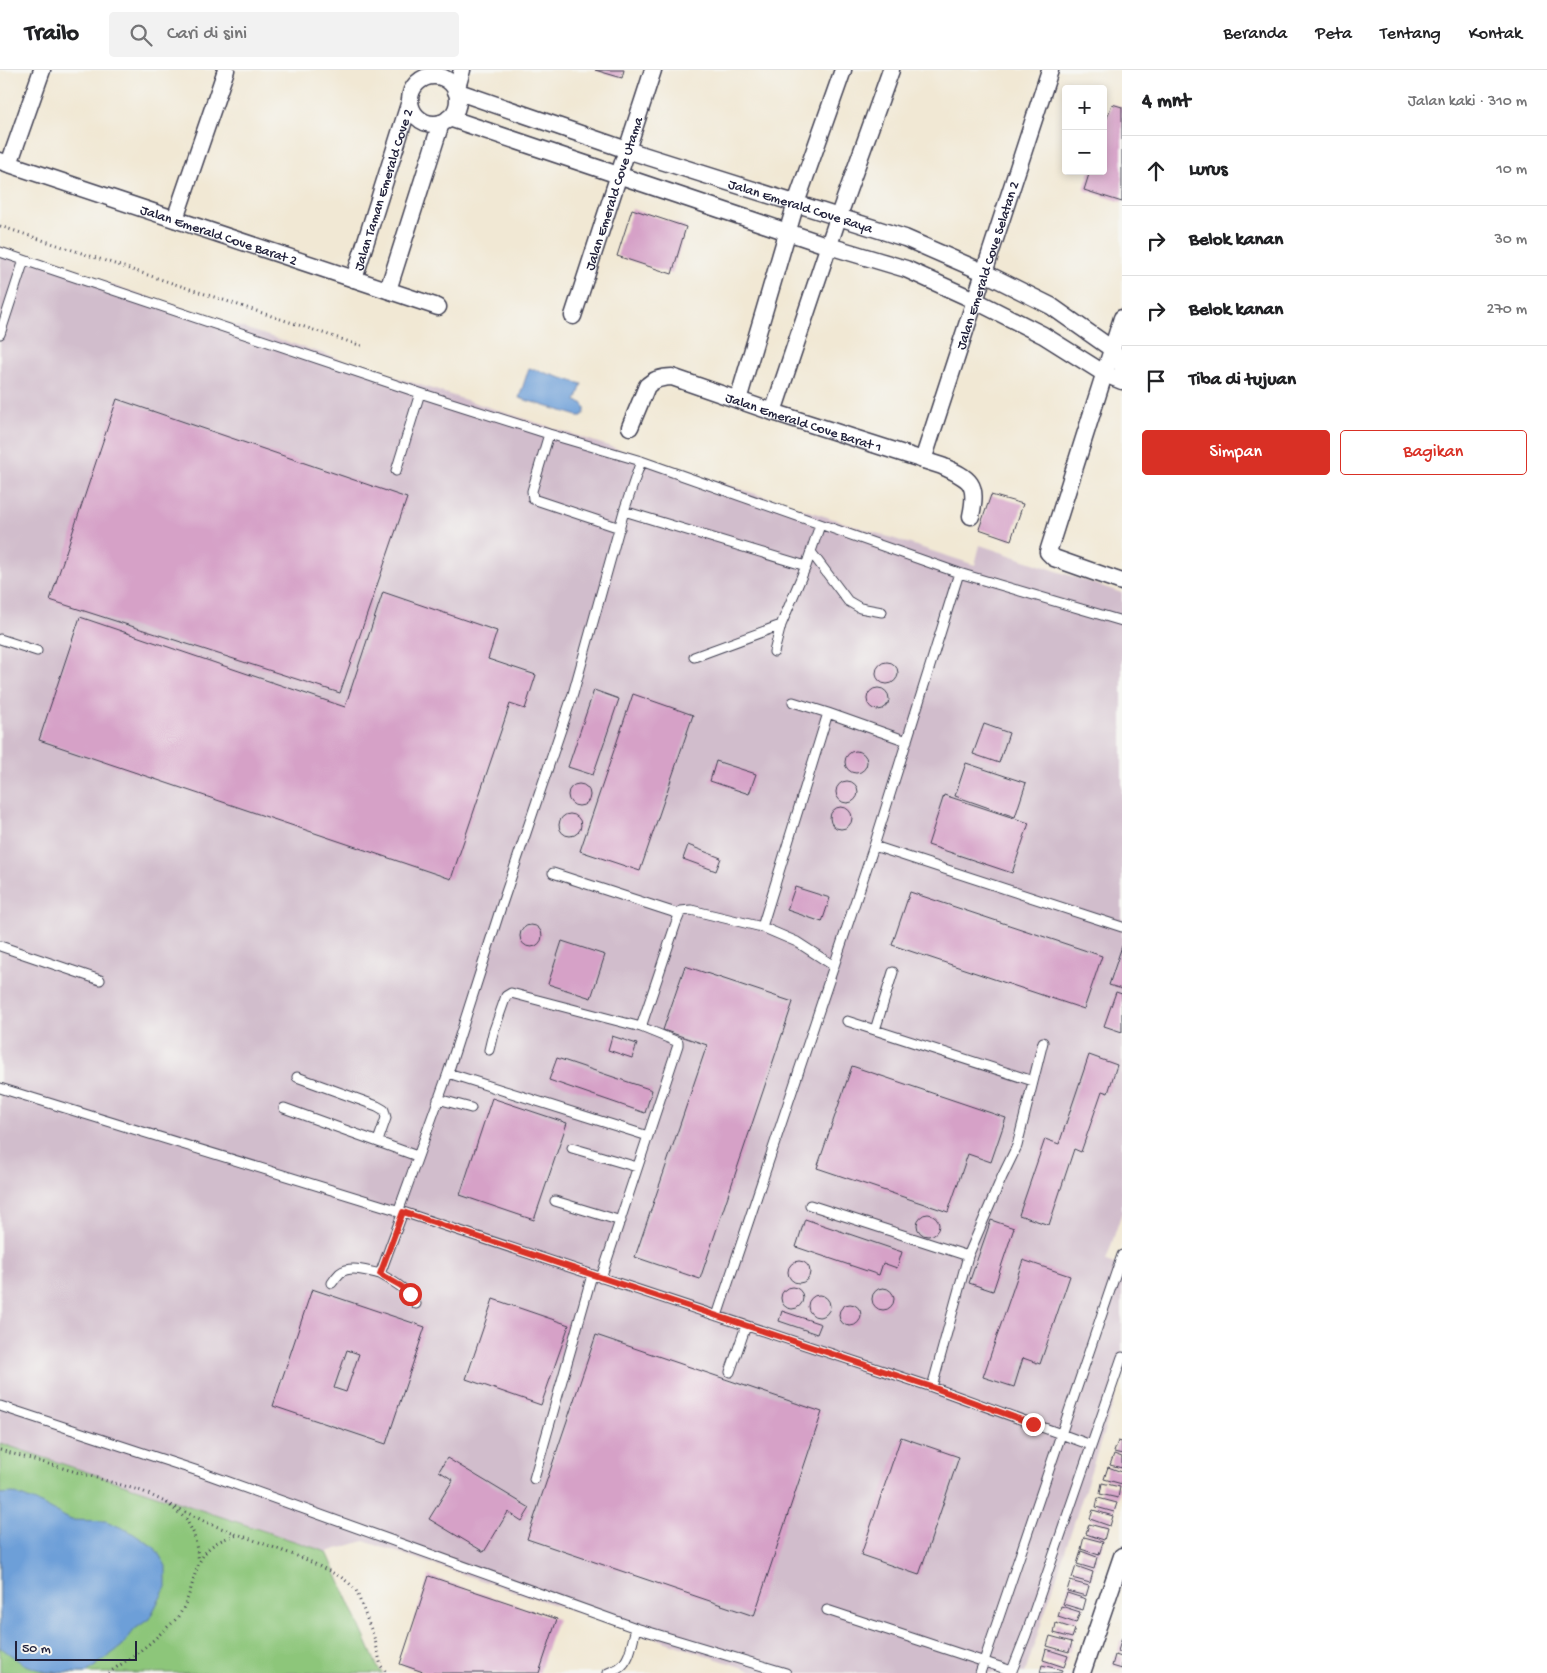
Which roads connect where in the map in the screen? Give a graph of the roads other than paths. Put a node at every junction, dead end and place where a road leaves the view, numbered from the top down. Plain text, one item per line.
1 (42, 70) edge
2 (226, 70) edge
3 (419, 70) edge
4 (462, 70) edge
5 (653, 70) edge
6 (843, 70) edge
7 (890, 70) edge
8 (1050, 70) edge
9 (456, 91) junction
10 (412, 95) junction
11 (445, 120) junction
12 (627, 150) junction
13 (4, 162) edge
14 (619, 174) junction
15 (796, 203) junction
16 (838, 218) junction
17 (176, 219) junction
18 (788, 232) junction
19 (829, 246) junction
20 (0, 252) edge
21 (24, 260) junction
22 (984, 272) junction
23 (354, 279) junction
24 (388, 290) junction
25 (974, 300) junction
26 (438, 307) dead end
27 (573, 316) dead end
28 (1122, 318) edge
29 (0, 334) edge
30 (1112, 349) junction
31 (1122, 366) edge
32 (1104, 374) junction
33 (1122, 380) edge
34 (420, 393) junction
35 (738, 400) junction
36 (773, 412) junction
37 (630, 427) dead end
38 (549, 434) junction
39 (923, 460) junction
40 (641, 461) junction
41 (396, 471) dead end
42 (624, 512) junction
43 (971, 516) dead end
44 (820, 525) junction
45 (620, 528) junction
46 (811, 552) junction
47 (806, 566) junction
48 (959, 573) junction
49 (1122, 582) edge
50 (882, 612) dead end
51 (1122, 622) edge
52 (781, 625) junction
53 (0, 639) edge
54 (37, 650) dead end
55 (774, 652) dead end
56 (694, 657) dead end
57 (794, 702) dead end
58 (828, 712) junction
59 (907, 741) junction
60 (874, 846) junction
61 (553, 872) dead end
62 (680, 914) junction
63 (762, 927) junction
64 (1122, 927) edge
65 (0, 946) edge
66 (834, 966) junction
67 (893, 972) dead end
68 (100, 980) dead end
69 (847, 1021) dead end
70 (641, 1027) junction
71 (875, 1030) junction
72 (1043, 1042) dead end
73 (489, 1050) dead end
74 (448, 1073) junction
75 (297, 1077) dead end
76 (1034, 1081) junction
77 (0, 1088) edge
78 (438, 1098) junction
79 (284, 1108) dead end
80 (470, 1108) dead end
81 (648, 1136) junction
82 (378, 1142) junction
83 (572, 1148) dead end
84 (417, 1156) junction
85 (637, 1167) junction
86 (555, 1201) dead end
87 (810, 1205) dead end
88 (400, 1212) junction
89 (620, 1221) junction
90 (1122, 1255) edge
91 (968, 1256) junction
92 (380, 1274) junction
93 (597, 1277) junction
94 (332, 1283) dead end
95 (416, 1304) dead end
96 (717, 1316) junction
97 (746, 1326) junction
98 (1122, 1357) edge
99 (730, 1372) dead end
100 (932, 1387) junction
101 (0, 1406) edge
102 (1061, 1434) junction
103 (1092, 1445) junction
104 (534, 1479) dead end
105 (1122, 1556) edge
106 (827, 1610) dead end
107 (636, 1628) junction
108 (984, 1662) junction
109 (1011, 1672) edge
110 (608, 1673) edge
111 (786, 1673) edge
112 (980, 1673) edge
113 (1082, 1673) edge

1 - 13 street
2 - 17 street
3 - 10 street, Jalan Taman Emerald Cove 2
4 - 9 street
5 - 12 street, Jalan Emerald Cove Utama
6 - 15 street
7 - 16 street
8 - 22 street, Jalan Emerald Cove Selatan 2
9 - 10 street
9 - 11 street
9 - 12 street, Jalan Emerald Cove Raya
10 - 11 street, Jalan Taman Emerald Cove 2
10 - 23 street, Jalan Taman Emerald Cove 2
11 - 14 street, Jalan Emerald Cove Raya
11 - 24 street
12 - 14 street, Jalan Emerald Cove Utama
12 - 15 street, Jalan Emerald Cove Raya
13 - 17 street, Jalan Emerald Cove Barat 2
14 - 18 street, Jalan Emerald Cove Raya
14 - 27 street, Jalan Emerald Cove Utama
15 - 16 street, Jalan Emerald Cove Raya
15 - 18 street
16 - 19 street
16 - 22 street, Jalan Emerald Cove Raya
17 - 23 street, Jalan Emerald Cove Barat 2
18 - 19 street, Jalan Emerald Cove Raya
18 - 35 street
19 - 25 street, Jalan Emerald Cove Raya
19 - 36 street
20 - 21 lane
21 - 29 lane
21 - 34 lane
22 - 25 street, Jalan Emerald Cove Selatan 2
22 - 30 street, Jalan Emerald Cove Raya
23 - 24 street, Jalan Emerald Cove Barat 2
24 - 26 street, Jalan Emerald Cove Barat 2
25 - 32 street, Jalan Emerald Cove Raya
25 - 39 street, Jalan Emerald Cove Selatan 2
28 - 30 street
30 - 31 street, Jalan Emerald Cove Raya
30 - 32 street
32 - 33 street, Jalan Emerald Cove Raya
32 - 49 street
34 - 38 lane
34 - 41 lane
35 - 36 street, Jalan Emerald Cove Barat 1
35 - 37 street, Jalan Emerald Cove Barat 1
36 - 39 street, Jalan Emerald Cove Barat 1
38 - 40 lane
38 - 45 lane
39 - 43 street, Jalan Emerald Cove Barat 1
40 - 42 lane
40 - 44 lane
42 - 45 lane
42 - 47 lane
44 - 46 lane
44 - 48 lane
45 - 74 lane
46 - 47 lane
46 - 50 lane
47 - 52 lane
48 - 51 lane
48 - 59 lane
52 - 55 lane
52 - 56 lane
53 - 54 lane
57 - 58 lane
58 - 59 lane
58 - 63 lane
59 - 60 lane
60 - 64 lane
60 - 66 lane
61 - 62 lane
62 - 63 lane
62 - 70 lane
63 - 66 lane
65 - 68 lane
66 - 96 lane
67 - 71 lane
69 - 71 lane
70 - 73 lane
70 - 81 lane
71 - 76 lane
72 - 76 lane
74 - 78 lane
74 - 81 lane
75 - 82 lane
76 - 91 lane
77 - 88 lane
78 - 80 lane
78 - 84 lane
79 - 82 lane
81 - 85 lane
82 - 84 lane
83 - 85 lane
84 - 88 lane
85 - 89 lane
86 - 89 lane
87 - 91 lane
88 - 92 lane
88 - 93 lane
89 - 93 lane
90 - 102 lane
91 - 100 lane
92 - 94 lane
92 - 95 lane
93 - 96 lane
93 - 104 lane
96 - 97 lane
97 - 99 lane
97 - 100 lane
98 - 103 lane
100 - 102 lane
101 - 107 lane
102 - 103 lane
102 - 108 lane
103 - 109 lane
105 - 113 street
106 - 108 lane
107 - 110 lane
107 - 111 lane
108 - 109 lane
108 - 112 lane

